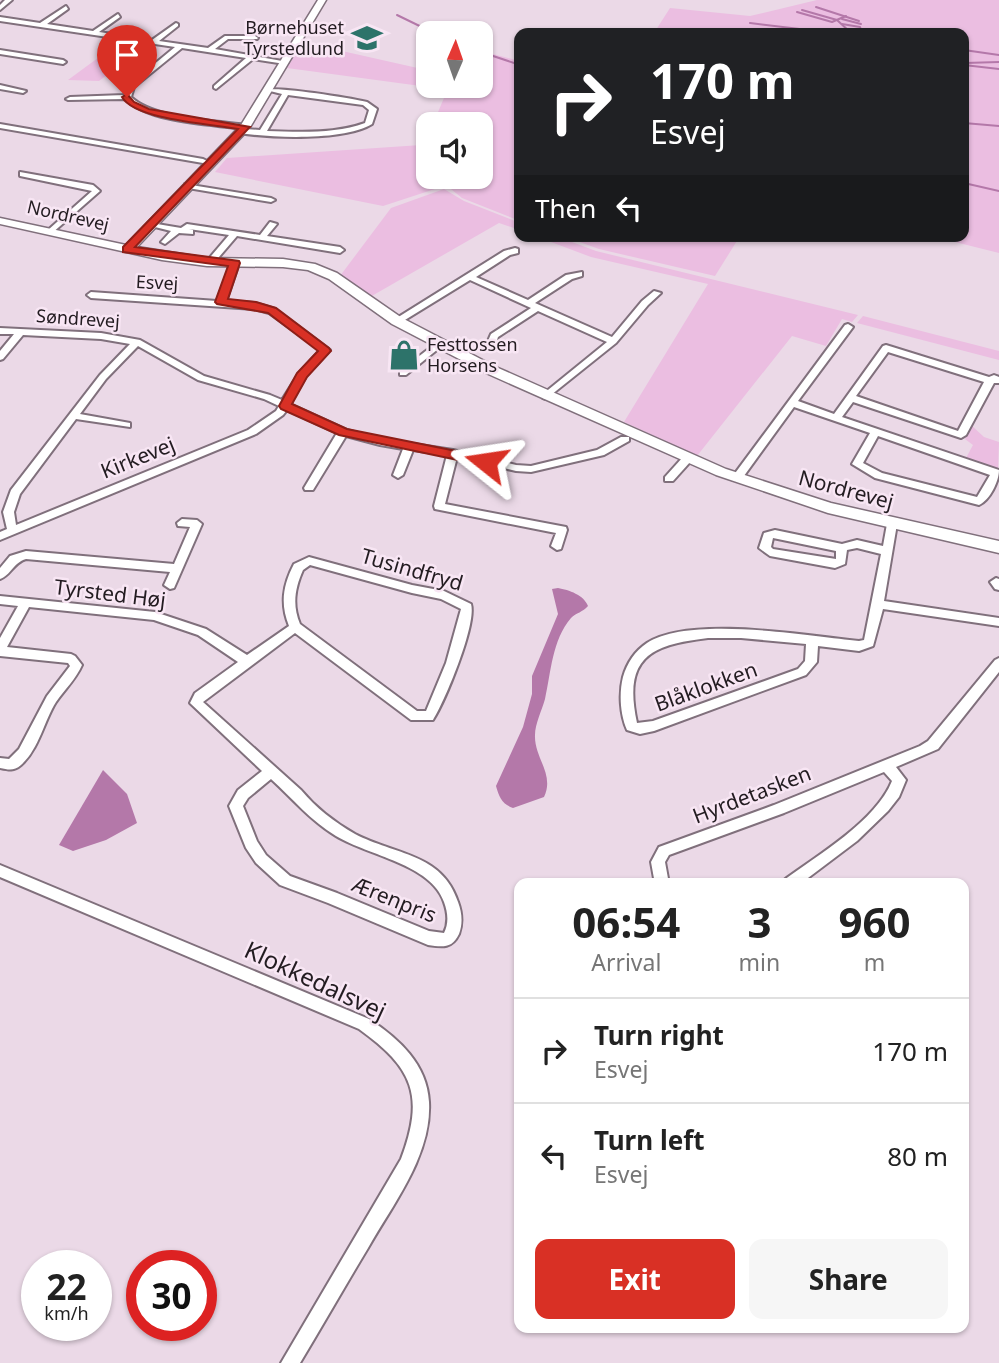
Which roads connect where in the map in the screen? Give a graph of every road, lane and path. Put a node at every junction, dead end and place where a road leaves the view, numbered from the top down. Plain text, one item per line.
1 (9, 0) edge
2 (322, 0) edge
3 (0, 8) edge
4 (66, 8) dead end
5 (118, 16) dead end
6 (0, 19) edge
7 (176, 24) dead end
8 (41, 25) junction
9 (94, 33) junction
10 (255, 38) dead end
11 (153, 42) junction
12 (180, 47) junction
13 (209, 51) junction
14 (0, 52) edge
15 (251, 57) junction
16 (63, 62) dead end
17 (285, 62) junction
18 (0, 87) edge
19 (216, 87) dead end
20 (269, 90) junction
21 (23, 91) dead end
22 (287, 91) junction
23 (127, 97) junction
24 (70, 99) dead end
25 (0, 126) edge
26 (243, 129) junction
27 (262, 133) junction
28 (203, 161) dead end
29 (23, 174) dead end
30 (188, 186) junction
31 (271, 200) dead end
32 (0, 221) edge
33 (273, 224) dead end
34 (151, 225) junction
35 (179, 230) junction
36 (51, 232) junction
37 (235, 233) junction
38 (261, 238) junction
39 (192, 240) dead end
40 (165, 242) dead end
41 (127, 250) junction
42 (340, 250) dead end
43 (516, 251) dead end
44 (210, 262) junction
45 (235, 263) junction
46 (579, 274) dead end
47 (470, 277) junction
48 (657, 293) dead end
49 (91, 295) dead end
50 (221, 302) junction
51 (533, 305) junction
52 (397, 321) junction
53 (848, 327) dead end
54 (0, 331) edge
55 (20, 333) junction
56 (493, 341) dead end
57 (613, 341) junction
58 (136, 342) junction
59 (440, 343) junction
60 (0, 357) edge
61 (403, 373) dead end
62 (995, 380) edge
63 (546, 396) junction
64 (852, 398) junction
65 (793, 403) junction
66 (285, 406) junction
67 (74, 416) junction
68 (836, 418) junction
69 (126, 425) dead end
70 (343, 432) junction
71 (876, 432) junction
72 (625, 439) dead end
73 (410, 447) junction
74 (453, 453) junction
75 (687, 459) junction
76 (997, 474) edge
77 (398, 475) dead end
78 (737, 478) junction
79 (669, 479) dead end
80 (309, 488) dead end
81 (183, 523) dead end
82 (892, 524) junction
83 (13, 530) junction
84 (0, 536) edge
85 (557, 546) dead end
86 (999, 547) edge
87 (842, 548) junction
88 (886, 551) junction
89 (176, 568) junction
90 (0, 575) edge
91 (170, 585) dead end
92 (0, 600) edge
93 (25, 603) junction
94 (878, 604) junction
95 (999, 622) edge
96 (295, 626) junction
97 (812, 642) junction
98 (0, 650) edge
99 (246, 661) junction
100 (999, 663) edge
101 (0, 763) edge
102 (887, 765) junction
103 (271, 772) junction
104 (0, 871) edge
105 (661, 878) edge
106 (797, 878) edge
107 (290, 1363) edge

1 - 3 street
2 - 17 street
4 - 8 street
5 - 9 street
6 - 8 street
7 - 11 street
8 - 9 street
9 - 11 street
10 - 13 street
11 - 12 street
12 - 13 street
12 - 23 street
13 - 15 street
14 - 16 street
15 - 17 street
15 - 19 street
17 - 20 street
18 - 21 street
20 - 22 street
20 - 26 street
22 - 27 street
22 - 27 street
23 - 24 street
23 - 26 street
25 - 28 street
26 - 27 street
26 - 30 street
29 - 36 street
30 - 31 street
30 - 34 street
32 - 36 street, Nordrevej
33 - 38 street
34 - 35 street
34 - 41 street
35 - 37 street
35 - 39 street
35 - 40 street
36 - 41 street, Nordrevej
37 - 38 street
37 - 44 street
38 - 42 street
41 - 44 street, Nordrevej
43 - 47 street
44 - 45 street, Nordrevej
45 - 50 street
45 - 52 street, Nordrevej
46 - 51 street
47 - 51 street
47 - 52 street
48 - 57 street
49 - 50 street, Esvej
50 - 66 street, Esvej
51 - 56 street
51 - 57 street
52 - 59 street, Nordrevej
53 - 65 street
54 - 55 street, Søndrevej
55 - 58 street, Søndrevej
55 - 60 street
57 - 63 street
58 - 66 street, Søndrevej
58 - 67 street
59 - 61 street
59 - 63 street, Nordrevej
62 - 64 street
62 - 64 street
63 - 75 street, Nordrevej
64 - 68 street
65 - 68 street
65 - 78 street
66 - 70 street, Søndrevej
66 - 83 street, Kirkevej
67 - 69 street
67 - 83 street
68 - 71 street
70 - 73 street, Søndrevej
70 - 80 street
71 - 76 street
71 - 76 street
72 - 74 street, Søndrevej
73 - 74 street, Søndrevej
73 - 77 street
74 - 85 street
75 - 78 street, Nordrevej
75 - 79 street
78 - 82 street, Nordrevej
81 - 89 street
82 - 86 street, Nordrevej
82 - 88 street
83 - 84 street, Kirkevej
87 - 87 street
87 - 88 street
88 - 94 street
89 - 90 street
89 - 91 street
92 - 93 street, Tyrsted Høj
93 - 98 street
93 - 99 street, Tyrsted Høj
94 - 95 street
94 - 97 street, Blåklokken
96 - 96 street, Tusindfryd
96 - 99 street
97 - 97 street, Blåklokken
98 - 101 street
99 - 103 street, Ærenpris
100 - 102 street, Hyrdetasken
102 - 105 street, Hyrdetasken
102 - 106 street
103 - 103 street, Ærenpris
104 - 107 street, Klokkedalsvej

